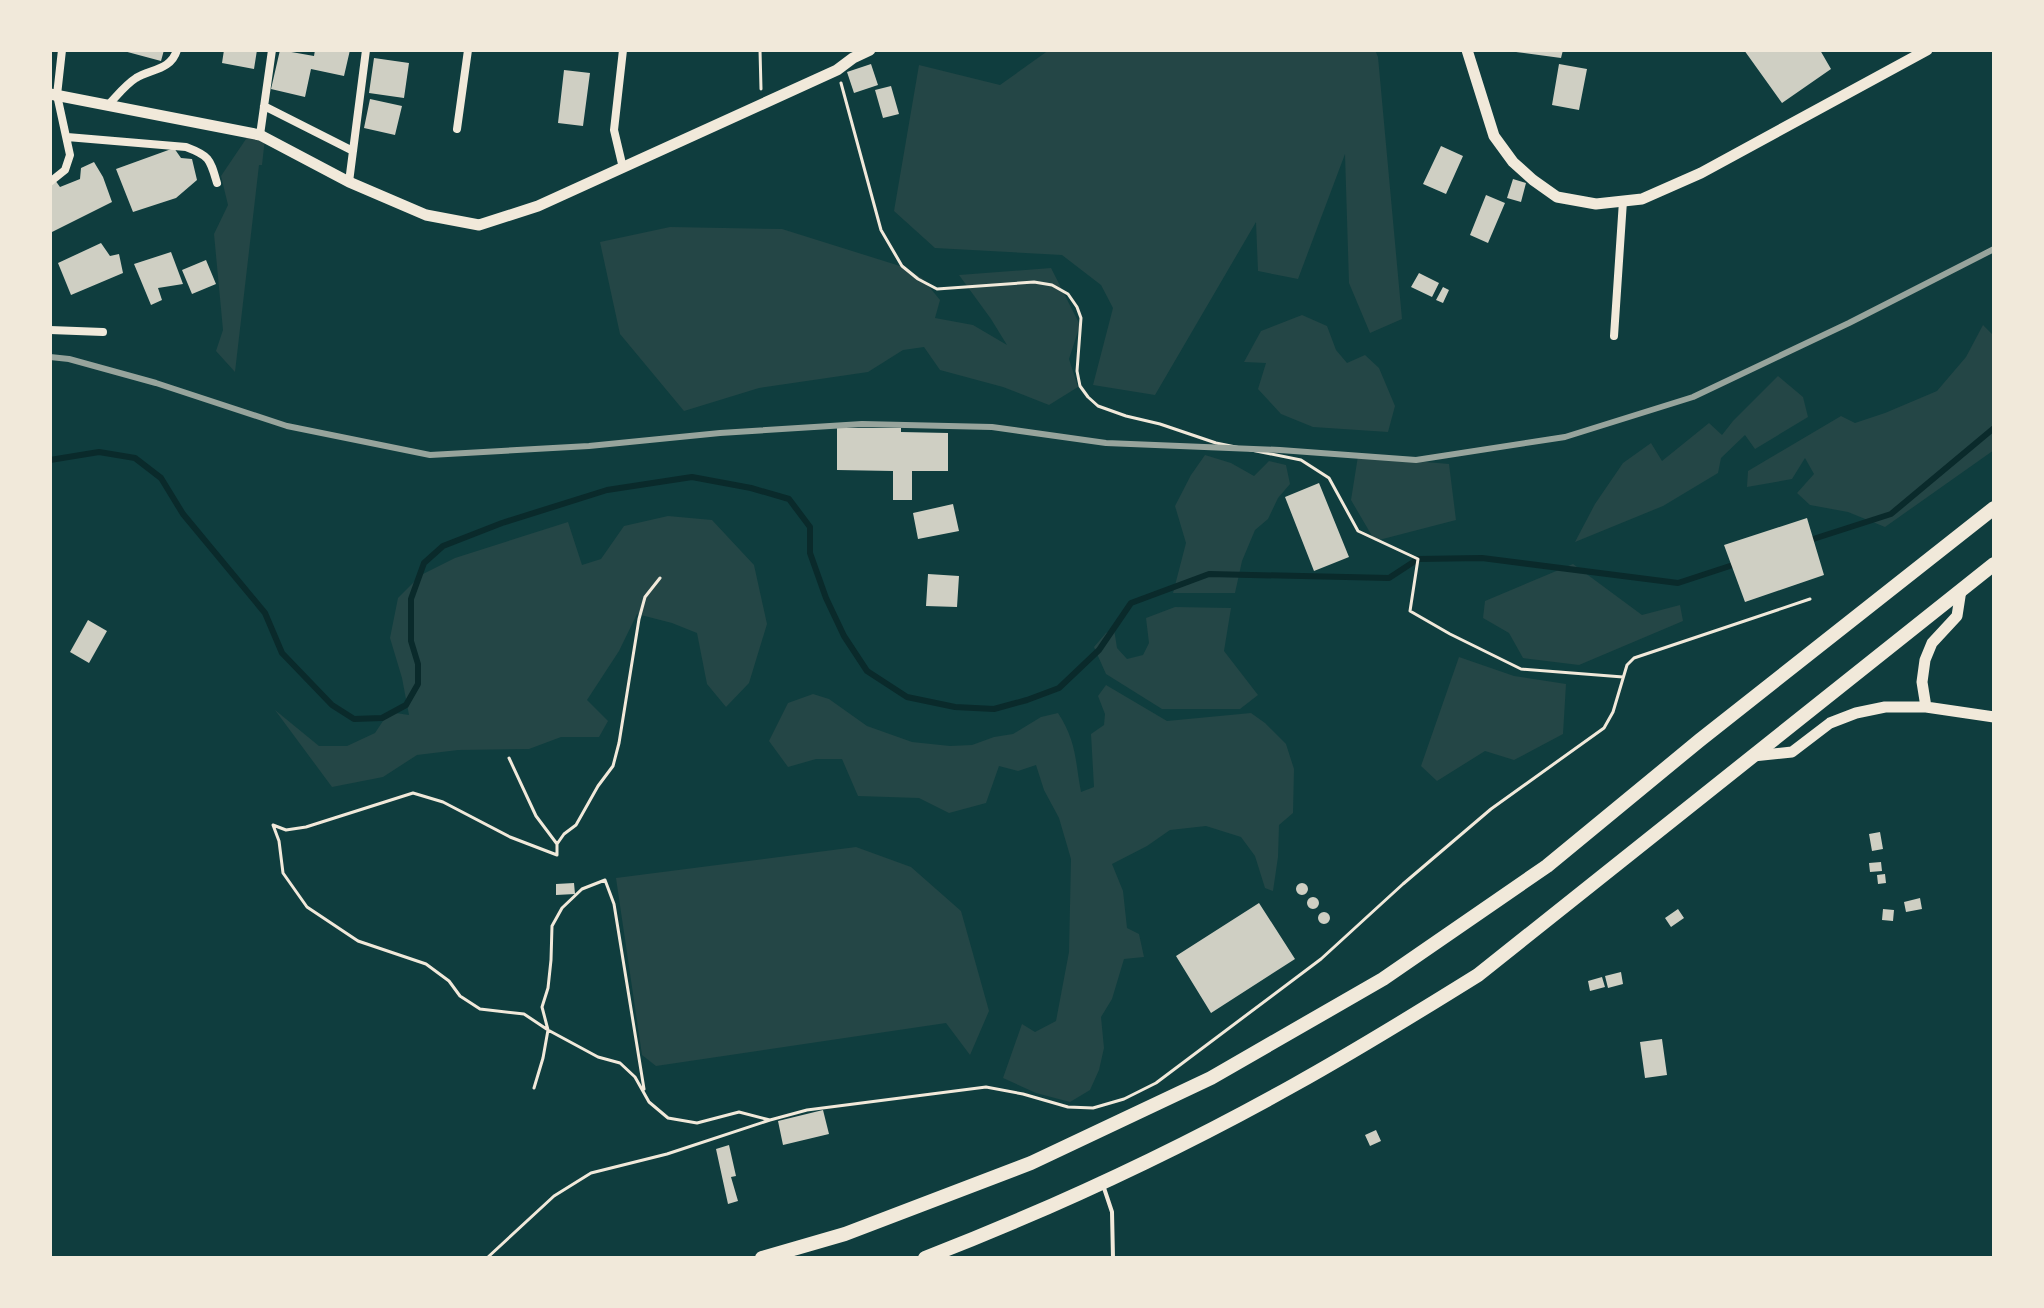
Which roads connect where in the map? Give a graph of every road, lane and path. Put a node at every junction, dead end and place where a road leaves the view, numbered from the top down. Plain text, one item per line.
1 (62, 50) edge
2 (177, 50) edge
3 (272, 50) edge
4 (366, 50) edge
5 (468, 50) edge
6 (623, 50) edge
7 (760, 50) edge
8 (870, 50) edge
9 (1467, 50) edge
10 (1927, 50) edge
11 (853, 54) edge
12 (837, 70) junction
13 (54, 95) edge
14 (108, 105) junction
15 (761, 105) junction
16 (264, 106) junction
17 (457, 129) dead end
18 (260, 135) junction
19 (67, 137) junction
20 (353, 151) junction
21 (623, 168) junction
22 (50, 182) edge
23 (349, 182) junction
24 (217, 183) dead end
25 (1623, 201) junction
26 (50, 330) edge
27 (103, 332) dead end
28 (1614, 336) dead end
29 (1994, 508) edge
30 (1994, 564) edge
31 (660, 578) dead end
32 (1961, 590) junction
33 (1810, 599) dead end
34 (1623, 677) junction
35 (1926, 707) junction
36 (1994, 717) edge
37 (1753, 756) junction
38 (509, 758) dead end
39 (557, 844) junction
40 (548, 1030) junction
41 (534, 1088) dead end
42 (644, 1093) junction
43 (770, 1120) junction
44 (1102, 1182) junction
45 (487, 1258) edge
46 (762, 1258) edge
47 (925, 1258) edge
48 (1113, 1258) edge

1 - 13 street
2 - 14 street
3 - 16 street
4 - 20 street
5 - 17 street
6 - 21 street
7 - 15 path
8 - 11 street
9 - 25 street
10 - 25 street
11 - 12 street
12 - 15 street
12 - 34 path
13 - 14 street
13 - 19 street
14 - 18 street
15 - 21 street
16 - 18 street
16 - 20 street
18 - 23 street
19 - 22 street
19 - 24 street
20 - 23 street
21 - 23 street
25 - 28 street
26 - 27 street
29 - 46 highway
30 - 32 highway
31 - 39 path
32 - 35 street
32 - 37 highway
33 - 34 path
34 - 43 path
35 - 36 street
35 - 37 street
37 - 44 highway
38 - 39 path
39 - 40 path
40 - 41 path
40 - 42 path
40 - 42 path
42 - 43 path
43 - 45 path
44 - 47 highway
44 - 48 lane

